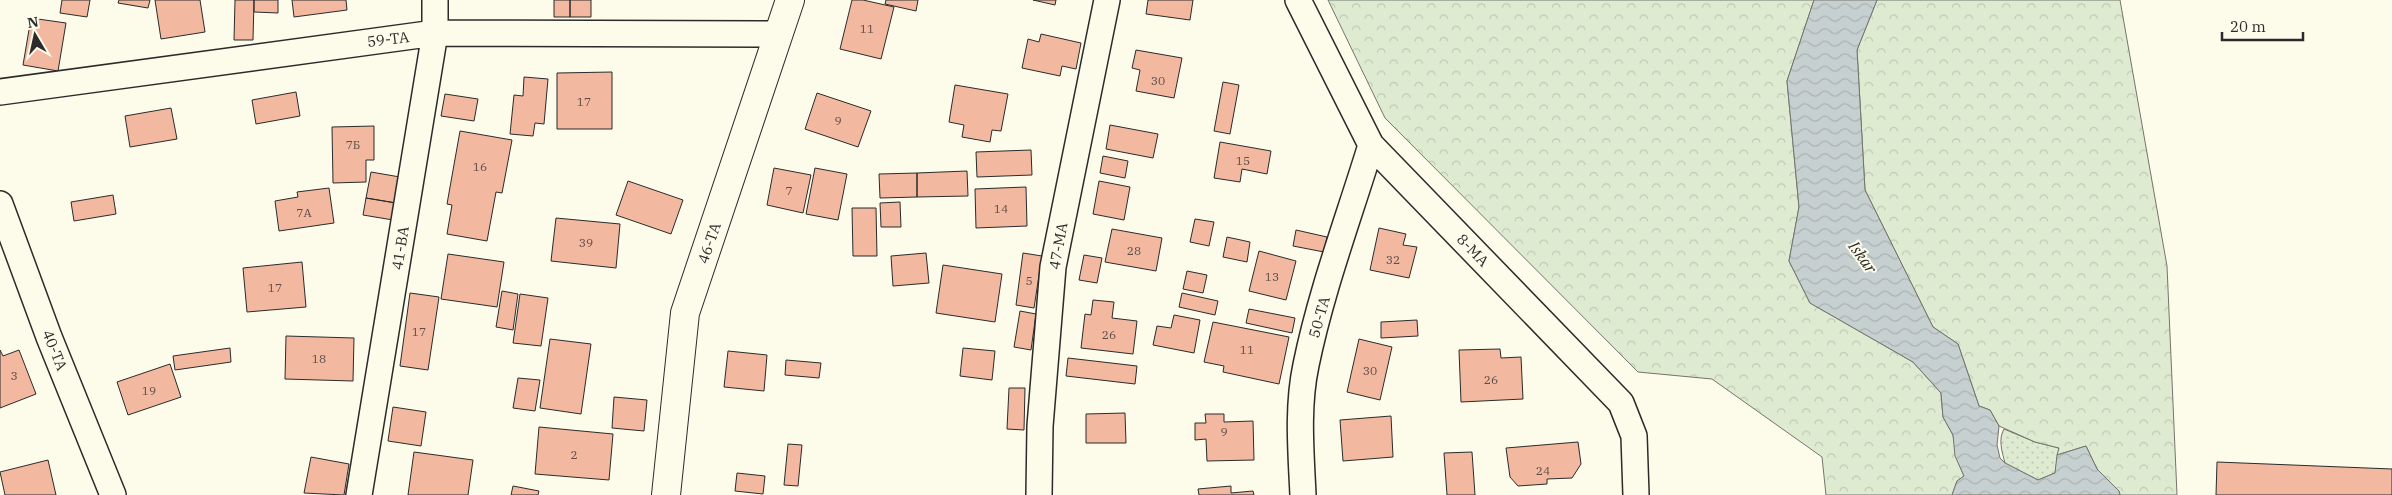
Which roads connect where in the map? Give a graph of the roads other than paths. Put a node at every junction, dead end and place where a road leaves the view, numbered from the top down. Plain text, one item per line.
1 (435, 0) edge
2 (790, 0) edge
3 (1107, 0) edge
4 (1299, 1) edge
5 (435, 33) junction
6 (779, 34) junction
7 (0, 92) edge
8 (1371, 145) junction
9 (0, 204) edge
10 (113, 495) edge
11 (359, 495) edge
12 (666, 495) edge
13 (1039, 495) edge
14 (1303, 495) edge
15 (1636, 495) edge

1 - 5 street, 41-ВА
2 - 6 street, 46-ТА
3 - 13 street, 47-МА
4 - 8 street, 8-МА
5 - 6 street, 59-ТА
5 - 7 street, 59-ТА
5 - 11 street, 41-ВА
6 - 12 street, 46-ТА
8 - 14 street, 50-ТА
8 - 15 street, 8-МА
9 - 10 street, 40-ТА

